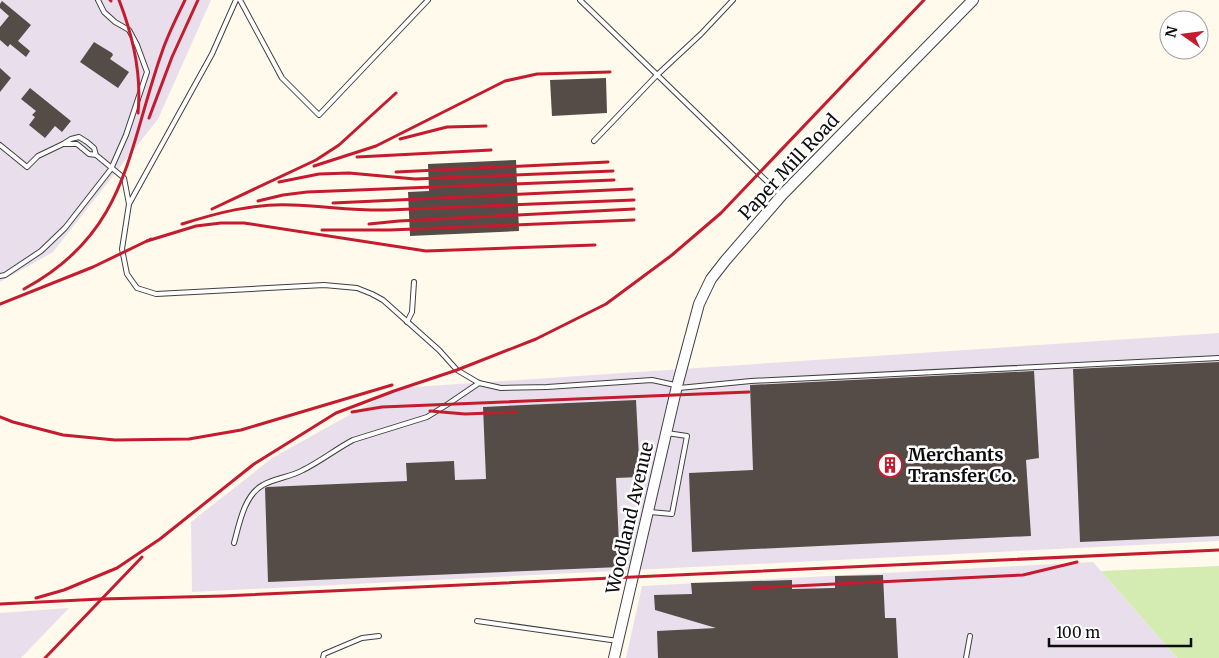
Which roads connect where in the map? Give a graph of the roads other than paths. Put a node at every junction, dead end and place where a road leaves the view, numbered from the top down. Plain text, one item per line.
1 (98, 0) edge
2 (236, 0) edge
3 (240, 0) edge
4 (428, 0) edge
5 (580, 0) edge
6 (734, 0) edge
7 (973, 0) edge
8 (657, 75) junction
9 (594, 141) dead end
10 (63, 144) junction
11 (0, 145) edge
12 (96, 155) junction
13 (111, 168) junction
14 (782, 196) junction
15 (129, 204) junction
16 (0, 276) edge
17 (414, 282) dead end
18 (407, 322) junction
19 (1219, 358) edge
20 (479, 383) junction
21 (677, 387) junction
22 (666, 433) junction
23 (648, 512) junction
24 (234, 543) dead end
25 (477, 621) dead end
26 (379, 636) dead end
27 (970, 636) dead end
28 (618, 641) junction
29 (323, 658) edge
30 (614, 658) edge
31 (966, 658) edge

1 - 13 lane
2 - 15 lane
3 - 4 lane
5 - 8 lane
6 - 8 lane
7 - 14 street, Paper Mill Road
8 - 9 lane
8 - 14 lane
10 - 11 lane
10 - 12 lane
10 - 12 lane
12 - 13 lane
13 - 15 lane
13 - 16 lane
14 - 21 street, Paper Mill Road
15 - 18 lane
17 - 18 lane
18 - 20 lane
19 - 21 lane
20 - 21 lane
20 - 24 lane
21 - 22 street, Woodland Avenue
22 - 23 street, Woodland Avenue
22 - 23 lane
23 - 28 street, Woodland Avenue
25 - 28 lane
26 - 29 lane
27 - 31 lane
28 - 30 street, Woodland Avenue

